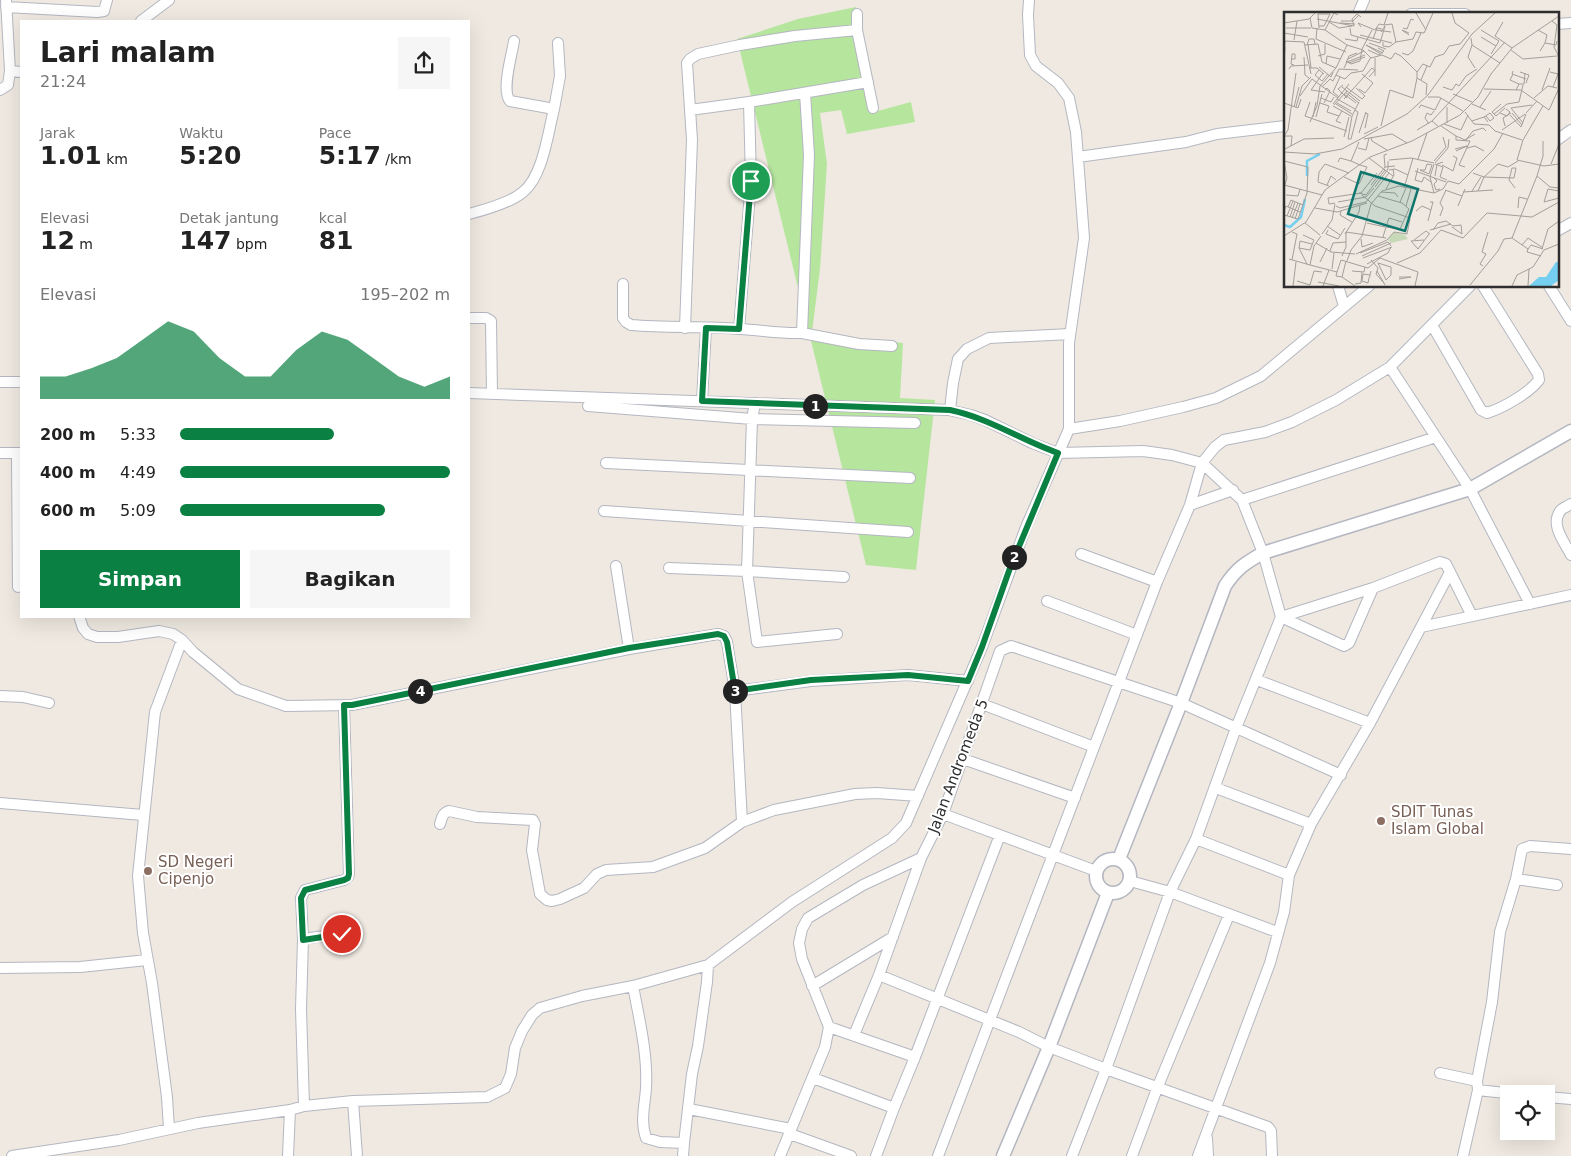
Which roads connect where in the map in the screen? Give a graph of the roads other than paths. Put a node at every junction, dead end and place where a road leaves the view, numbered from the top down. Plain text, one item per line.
1 (107, 0) edge
2 (170, 0) edge
3 (1029, 0) edge
4 (1364, 0) edge
5 (6, 4) edge
6 (1359, 12) edge
7 (857, 14) dead end
8 (142, 20) edge
9 (1571, 23) edge
10 (1558, 24) edge
11 (857, 30) junction
12 (514, 41) dead end
13 (558, 43) dead end
14 (10, 71) junction
15 (20, 72) edge
16 (868, 82) junction
17 (0, 90) edge
18 (805, 93) junction
19 (749, 102) junction
20 (872, 108) dead end
21 (554, 109) junction
22 (690, 110) junction
23 (1284, 126) edge
24 (1571, 130) edge
25 (1558, 139) edge
26 (1078, 158) junction
27 (470, 214) edge
28 (1571, 223) edge
29 (1558, 230) edge
30 (623, 284) dead end
31 (1339, 288) edge
32 (1366, 288) edge
33 (1468, 288) edge
34 (1484, 288) edge
35 (1550, 288) edge
36 (1344, 306) junction
37 (470, 318) edge
38 (1571, 321) edge
39 (1432, 325) junction
40 (684, 328) junction
41 (706, 328) junction
42 (739, 329) junction
43 (802, 333) junction
44 (1070, 334) junction
45 (892, 346) dead end
46 (1390, 366) junction
47 (0, 382) edge
48 (20, 382) edge
49 (470, 393) edge
50 (492, 394) junction
51 (702, 401) junction
52 (755, 403) junction
53 (588, 406) dead end
54 (950, 410) junction
55 (752, 419) junction
56 (915, 423) dead end
57 (1069, 429) junction
58 (1571, 431) edge
59 (1436, 437) junction
60 (0, 453) edge
61 (19, 453) edge
62 (1058, 453) junction
63 (606, 462) dead end
64 (1202, 463) junction
65 (750, 470) junction
66 (910, 478) dead end
67 (1470, 489) junction
68 (1232, 490) junction
69 (1242, 500) junction
70 (1571, 504) edge
71 (1190, 505) junction
72 (604, 511) dead end
73 (749, 522) junction
74 (908, 532) dead end
75 (1263, 553) junction
76 (1080, 554) dead end
77 (1571, 555) edge
78 (616, 566) dead end
79 (669, 568) dead end
80 (747, 571) junction
81 (1450, 572) junction
82 (844, 577) dead end
83 (1157, 582) junction
84 (18, 587) dead end
85 (1373, 588) junction
86 (1571, 595) edge
87 (1047, 601) dead end
88 (1530, 604) junction
89 (1472, 616) junction
90 (1281, 617) junction
91 (80, 618) edge
92 (1420, 627) junction
93 (837, 634) dead end
94 (1137, 635) junction
95 (182, 640) junction
96 (629, 648) junction
97 (1257, 680) junction
98 (968, 681) junction
99 (1119, 683) junction
100 (735, 691) junction
101 (0, 696) edge
102 (1181, 702) junction
103 (49, 703) dead end
104 (982, 704) junction
105 (344, 705) junction
106 (1370, 723) junction
107 (1236, 728) junction
108 (1094, 747) junction
109 (962, 759) junction
110 (1341, 775) junction
111 (1216, 788) junction
112 (918, 796) junction
113 (1075, 798) junction
114 (0, 803) edge
115 (943, 814) junction
116 (143, 816) junction
117 (742, 822) junction
118 (440, 824) dead end
119 (1311, 824) junction
120 (1000, 835) junction
121 (1196, 839) junction
122 (1571, 849) edge
123 (1053, 855) junction
124 (921, 858) junction
125 (1119, 859) junction
126 (1096, 871) junction
127 (1289, 875) junction
128 (1516, 879) junction
129 (1130, 881) junction
130 (1557, 885) dead end
131 (1108, 892) junction
132 (1170, 892) junction
133 (1229, 914) junction
134 (352, 932) dead end
135 (1277, 932) junction
136 (893, 937) junction
137 (303, 940) junction
138 (147, 960) junction
139 (708, 965) junction
140 (0, 968) edge
141 (879, 976) junction
142 (633, 986) junction
143 (812, 986) junction
144 (936, 999) junction
145 (990, 1020) junction
146 (829, 1027) junction
147 (854, 1035) junction
148 (1048, 1047) junction
149 (915, 1058) junction
150 (1106, 1070) junction
151 (1440, 1073) dead end
152 (813, 1078) junction
153 (1158, 1086) junction
154 (1478, 1086) junction
155 (1500, 1091) edge
156 (1555, 1098) edge
157 (1571, 1099) edge
158 (353, 1101) junction
159 (304, 1106) junction
160 (1216, 1107) junction
161 (894, 1108) junction
162 (689, 1109) junction
163 (290, 1110) junction
164 (169, 1129) junction
165 (791, 1131) junction
166 (1207, 1134) junction
167 (684, 1143) junction
168 (12, 1156) edge
169 (288, 1156) edge
170 (357, 1156) edge
171 (683, 1156) edge
172 (780, 1156) edge
173 (851, 1156) edge
174 (876, 1156) edge
175 (938, 1156) edge
176 (1003, 1156) edge
177 (1072, 1156) edge
178 (1132, 1156) edge
179 (1198, 1156) edge
180 (1208, 1156) edge
181 (1272, 1156) edge
182 (1463, 1156) edge

1 - 5 street
2 - 8 street
3 - 26 street
4 - 6 street
5 - 14 street
7 - 11 street
9 - 10 street
11 - 16 street
11 - 22 street
12 - 21 street
13 - 21 street
14 - 15 street
14 - 17 street
16 - 18 street
16 - 20 street
18 - 19 street
18 - 43 street
19 - 22 street
19 - 42 street
21 - 27 street
22 - 40 street
23 - 26 street
24 - 25 street
26 - 44 street
28 - 29 street
30 - 40 street
31 - 36 street
32 - 36 street
33 - 39 street
34 - 39 street
35 - 38 street
36 - 57 street
37 - 50 street
39 - 46 street
40 - 41 street
41 - 42 street
41 - 51 street
42 - 43 street
43 - 45 street
44 - 54 street
44 - 57 street
46 - 59 street
46 - 64 street
47 - 48 street
49 - 50 street
50 - 51 street
51 - 52 street
52 - 54 street
52 - 55 street
53 - 55 street
54 - 62 street
55 - 56 street
55 - 65 street
57 - 62 street
58 - 67 street
59 - 67 street
59 - 69 street
60 - 61 street
61 - 84 street
62 - 64 street
62 - 98 street
63 - 65 street
64 - 68 street
64 - 71 street
65 - 66 street
65 - 73 street
67 - 75 street
67 - 88 street
68 - 69 street
68 - 71 street
69 - 75 street
70 - 77 street
71 - 83 street
72 - 73 street
73 - 74 street
73 - 80 street
75 - 90 street
75 - 102 street
76 - 83 street
78 - 96 street
79 - 80 street
80 - 82 street
80 - 93 street
81 - 85 street
81 - 89 street
81 - 92 street
83 - 94 street
85 - 90 street
85 - 90 street
86 - 88 street
87 - 94 street
88 - 89 street
89 - 92 street
90 - 97 street
91 - 95 street
92 - 106 street
94 - 99 street
95 - 105 street
95 - 116 street
96 - 100 street
96 - 105 street
97 - 106 street
97 - 107 street
98 - 100 street
98 - 112 street
99 - 102 street
99 - 104 street, Jalan Andromeda 5
99 - 108 street
100 - 117 street
101 - 103 street
102 - 107 street
102 - 125 street
104 - 108 street
104 - 109 street, Jalan Andromeda 5
105 - 137 street
106 - 110 street
107 - 110 street
107 - 111 street
108 - 113 street
109 - 113 street
109 - 115 street, Jalan Andromeda 5
110 - 119 street
111 - 119 street
111 - 121 street
112 - 117 street
112 - 139 street
113 - 123 street
114 - 116 street
115 - 120 street
115 - 124 street, Jalan Andromeda 5
116 - 138 street
117 - 118 street
119 - 127 street
120 - 123 street
120 - 144 street
121 - 127 street
121 - 132 street
122 - 128 street
123 - 126 street
123 - 145 street
124 - 136 street, Jalan Andromeda 5
124 - 143 street
125 - 126 street
125 - 129 street
126 - 131 street
127 - 135 street
128 - 130 street
128 - 154 street
129 - 131 street
129 - 132 street
131 - 148 street
132 - 133 street
132 - 150 street
133 - 135 street
133 - 153 street
134 - 137 street
135 - 160 street
136 - 141 street, Jalan Andromeda 5
136 - 143 street
137 - 159 street
138 - 140 street
138 - 164 street
139 - 142 street
139 - 162 street
141 - 144 street
141 - 147 street, Jalan Andromeda 5
142 - 158 street
142 - 167 street
143 - 146 street
144 - 145 street
144 - 149 street
145 - 148 street
145 - 175 street
146 - 147 street
146 - 152 street
147 - 149 street
148 - 150 street
148 - 176 street
149 - 161 street
150 - 153 street
150 - 177 street
151 - 154 street
152 - 161 street
152 - 165 street
153 - 160 street
153 - 178 street
154 - 155 street
154 - 182 street
156 - 157 street
158 - 159 street
158 - 170 street
159 - 163 street
160 - 166 street
160 - 181 street
161 - 174 street
162 - 165 street
162 - 167 street
163 - 164 street
163 - 169 street
164 - 168 street
165 - 172 street
165 - 173 street
166 - 179 street
166 - 180 street
167 - 171 street

